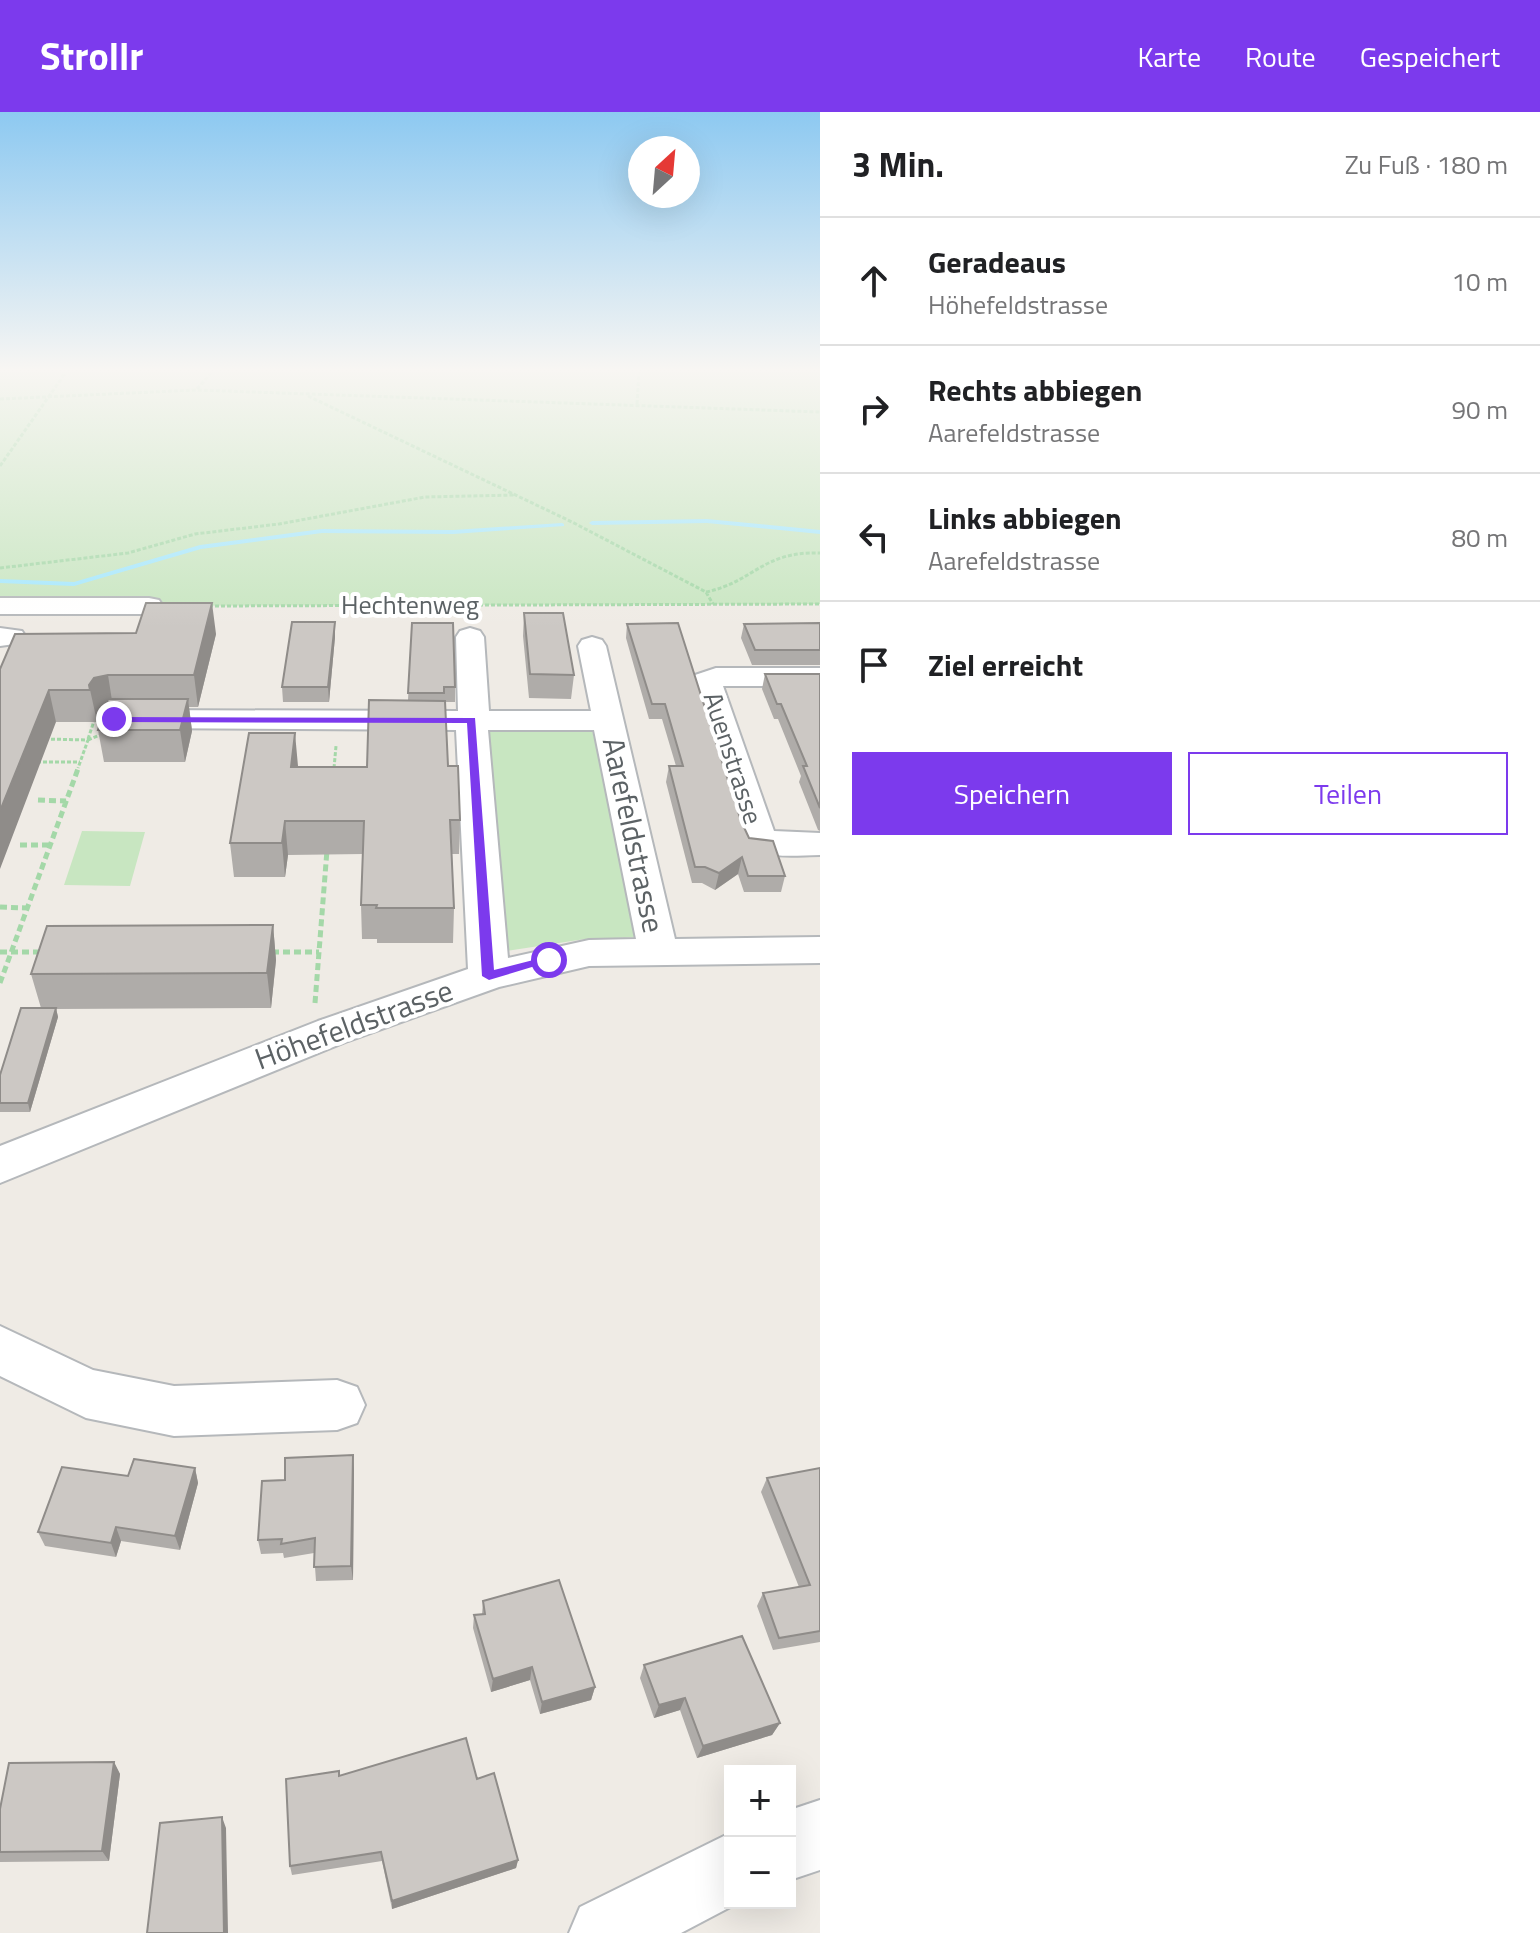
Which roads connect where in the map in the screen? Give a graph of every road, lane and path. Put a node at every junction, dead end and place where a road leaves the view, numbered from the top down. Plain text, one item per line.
1 (437, 457) edge
2 (515, 495) junction
3 (820, 553) edge
4 (0, 568) edge
5 (706, 592) junction
6 (713, 604) junction
7 (820, 604) edge
8 (0, 606) edge
9 (138, 606) junction
10 (470, 637) dead end
11 (116, 638) edge
12 (592, 646) dead end
13 (820, 677) edge
14 (108, 720) junction
15 (471, 720) junction
16 (608, 721) junction
17 (337, 732) dead end
18 (44, 739) edge
19 (88, 740) junction
20 (80, 762) junction
21 (27, 763) edge
22 (333, 779) edge
23 (38, 800) dead end
24 (66, 801) junction
25 (328, 842) edge
26 (820, 844) edge
27 (20, 845) dead end
28 (50, 845) junction
29 (0, 907) edge
30 (27, 908) junction
31 (658, 950) junction
32 (820, 950) edge
33 (0, 952) edge
34 (12, 952) junction
35 (58, 952) edge
36 (257, 952) edge
37 (319, 952) junction
38 (489, 976) junction
39 (0, 983) edge
40 (312, 1039) junction
41 (0, 1165) edge
42 (0, 1350) edge
43 (337, 1405) dead end
44 (820, 1835) edge
45 (796, 1843) edge
46 (724, 1872) edge
47 (606, 1933) edge

1 - 2 path
2 - 4 path
2 - 5 path
3 - 5 path
5 - 6 path
6 - 7 path, Hechtenweg
6 - 9 path, Hechtenweg
8 - 9 street
9 - 11 street
10 - 15 street
12 - 16 street, Aarefeldstrasse
13 - 26 street, Auenstrasse
14 - 15 street, Aarefeldstrasse
14 - 19 path
14 - 19 path
15 - 16 street, Aarefeldstrasse
15 - 38 street
16 - 31 street, Aarefeldstrasse
17 - 22 path
18 - 19 path
19 - 20 path
20 - 21 path
20 - 24 path
23 - 24 path
24 - 28 path
25 - 37 path
27 - 28 path
28 - 30 path
29 - 30 path
30 - 34 path
31 - 32 street, Höhefeldstrasse
31 - 38 street, Höhefeldstrasse
33 - 34 path
34 - 35 path
34 - 39 path
36 - 37 path
37 - 40 path
38 - 40 street, Höhefeldstrasse
40 - 41 street, Höhefeldstrasse
42 - 43 street
44 - 45 street
46 - 47 street

